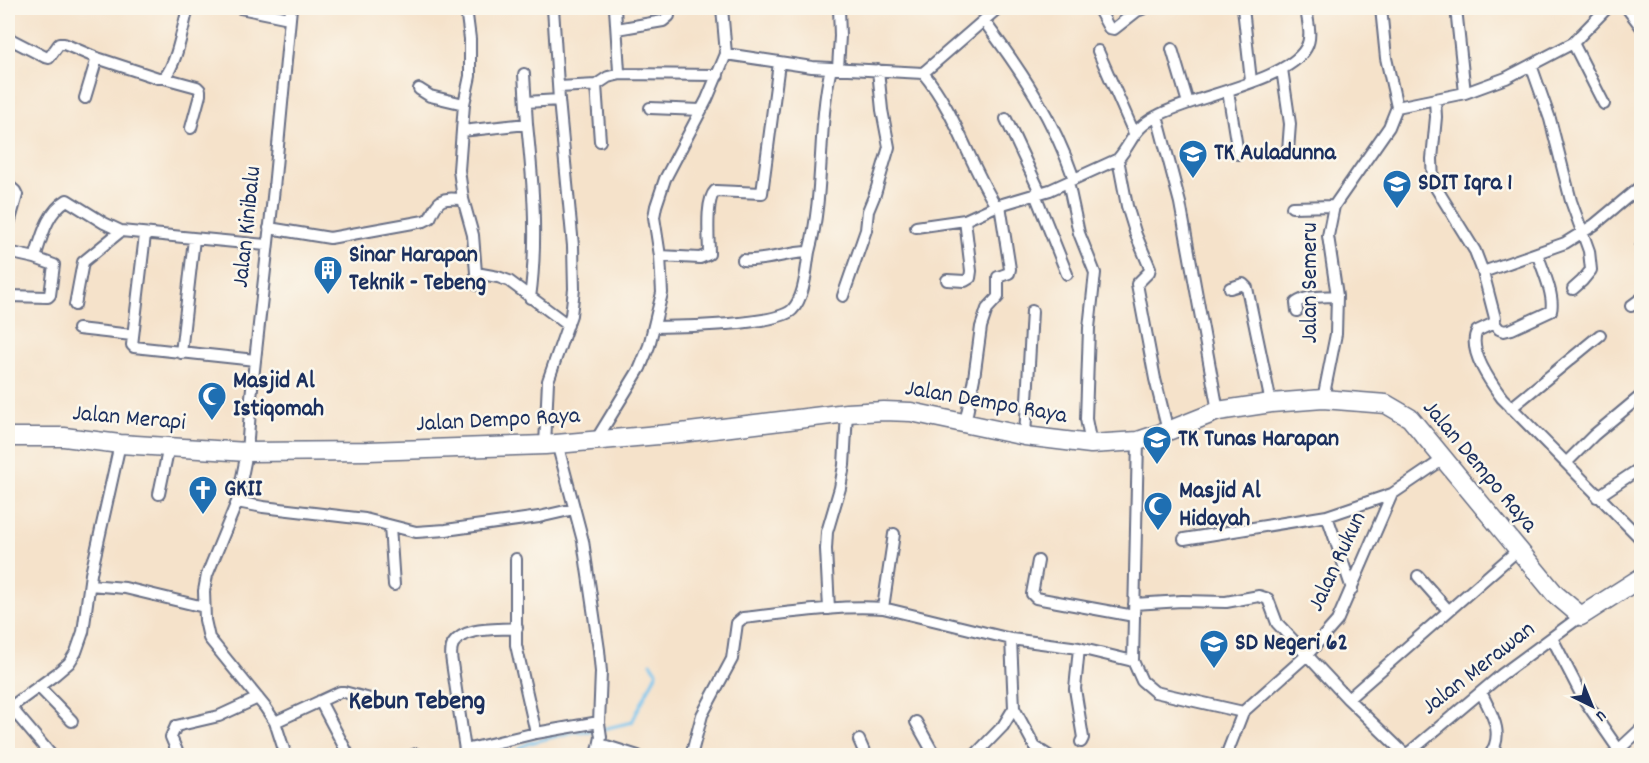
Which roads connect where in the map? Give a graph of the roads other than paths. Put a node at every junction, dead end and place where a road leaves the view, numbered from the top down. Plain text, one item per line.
1 (188, 8) edge
2 (240, 8) edge
3 (466, 8) edge
4 (553, 8) edge
5 (615, 8) edge
6 (669, 8) edge
7 (722, 8) edge
8 (839, 8) edge
9 (998, 8) edge
10 (1098, 8) edge
11 (1145, 8) edge
12 (1243, 8) edge
13 (1306, 8) edge
14 (1381, 8) edge
15 (1456, 8) edge
16 (1627, 8) edge
17 (1601, 10) edge
18 (290, 13) edge
19 (984, 21) junction
20 (1641, 28) edge
21 (617, 29) junction
22 (8, 38) edge
23 (1572, 43) junction
24 (1172, 50) dead end
25 (1098, 51) dead end
26 (726, 54) junction
27 (97, 58) junction
28 (779, 63) junction
29 (1531, 65) junction
30 (834, 68) junction
31 (1282, 69) junction
32 (878, 70) junction
33 (524, 74) dead end
34 (621, 74) junction
35 (923, 74) junction
36 (718, 75) junction
37 (164, 78) junction
38 (1251, 81) junction
39 (596, 85) junction
40 (559, 87) junction
41 (419, 89) dead end
42 (1228, 91) junction
43 (1465, 93) junction
44 (85, 98) dead end
45 (560, 100) junction
46 (1435, 100) junction
47 (526, 102) junction
48 (1188, 103) junction
49 (464, 104) junction
50 (1604, 104) dead end
51 (1397, 107) junction
52 (650, 108) dead end
53 (701, 110) junction
54 (1157, 116) junction
55 (1006, 119) dead end
56 (527, 124) junction
57 (190, 128) dead end
58 (462, 131) junction
59 (1134, 133) junction
60 (600, 141) dead end
61 (1288, 151) dead end
62 (1238, 154) dead end
63 (1118, 159) junction
64 (1071, 181) junction
65 (8, 185) edge
66 (1641, 185) edge
67 (1038, 193) junction
68 (463, 199) junction
69 (998, 206) junction
70 (1334, 206) junction
71 (1292, 207) dead end
72 (965, 220) junction
73 (8, 227) edge
74 (916, 227) dead end
75 (269, 228) junction
76 (121, 231) junction
77 (1582, 232) junction
78 (145, 235) junction
79 (194, 239) junction
80 (267, 245) junction
81 (8, 252) edge
82 (809, 252) junction
83 (1537, 253) junction
84 (660, 256) junction
85 (35, 258) junction
86 (743, 260) dead end
87 (476, 273) junction
88 (1483, 273) junction
89 (1067, 274) dead end
90 (947, 280) dead end
91 (477, 285) dead end
92 (1230, 288) dead end
93 (1573, 289) dead end
94 (8, 296) edge
95 (843, 296) dead end
96 (1337, 296) junction
97 (530, 298) junction
98 (1641, 298) edge
99 (75, 305) dead end
100 (1631, 306) dead end
101 (1032, 311) dead end
102 (1297, 311) dead end
103 (1494, 323) junction
104 (568, 325) junction
105 (654, 327) junction
106 (78, 329) dead end
107 (132, 335) junction
108 (1600, 335) dead end
109 (181, 353) junction
110 (255, 360) junction
111 (1641, 395) edge
112 (1323, 399) junction
113 (1271, 403) junction
114 (1511, 408) junction
115 (1218, 411) junction
116 (847, 413) junction
117 (965, 424) junction
118 (1168, 431) junction
119 (1025, 436) junction
120 (8, 437) edge
121 (596, 440) junction
122 (1138, 441) junction
123 (120, 444) junction
124 (551, 444) junction
125 (1091, 444) junction
126 (169, 446) junction
127 (247, 452) junction
128 (1445, 458) junction
129 (1566, 463) junction
130 (1641, 467) edge
131 (159, 494) dead end
132 (1392, 494) junction
133 (1598, 497) junction
134 (237, 502) junction
135 (574, 509) junction
136 (1327, 516) junction
137 (390, 526) junction
138 (894, 534) dead end
139 (1184, 539) dead end
140 (1641, 540) edge
141 (1518, 550) junction
142 (516, 559) dead end
143 (1038, 561) dead end
144 (1418, 576) dead end
145 (1641, 578) edge
146 (90, 585) junction
147 (394, 585) dead end
148 (1352, 589) junction
149 (1134, 604) junction
150 (204, 607) junction
151 (883, 608) junction
152 (829, 609) junction
153 (1448, 610) junction
154 (1134, 616) junction
155 (1581, 616) junction
156 (516, 628) junction
157 (1552, 638) junction
158 (1011, 639) junction
159 (1079, 648) junction
160 (1307, 655) junction
161 (1133, 661) junction
162 (39, 687) junction
163 (1480, 692) junction
164 (258, 698) junction
165 (1348, 699) junction
166 (374, 700) dead end
167 (320, 701) junction
168 (8, 707) edge
169 (1014, 708) junction
170 (1243, 712) junction
171 (72, 721) dead end
172 (275, 722) junction
173 (916, 722) dead end
174 (599, 723) junction
175 (1641, 728) edge
176 (536, 733) junction
177 (600, 740) junction
178 (860, 740) dead end
179 (1081, 742) dead end
180 (177, 753) edge
181 (467, 753) edge
182 (1617, 753) edge
183 (1232, 754) edge
184 (1405, 755) edge
185 (52, 756) edge
186 (165, 756) edge
187 (286, 756) edge
188 (349, 756) edge
189 (597, 756) edge
190 (638, 756) edge
191 (691, 756) edge
192 (866, 756) edge
193 (935, 756) edge
194 (974, 756) edge
195 (1049, 756) edge
196 (1489, 756) edge

1 - 37 street
2 - 18 street
3 - 49 street
4 - 40 street
5 - 21 street
6 - 21 street
7 - 26 street
8 - 30 street
9 - 19 street
10 - 11 street
12 - 38 street
13 - 31 street
14 - 51 street
15 - 43 street
16 - 20 street
17 - 23 street
18 - 75 street, Jalan Kinibalu
19 - 35 street
19 - 64 street
21 - 34 street
22 - 27 street
23 - 29 street
23 - 50 street
24 - 48 street
25 - 59 street
26 - 28 street
26 - 36 street
27 - 37 street
27 - 44 street
28 - 30 street
28 - 84 street
29 - 43 street
29 - 77 street
30 - 32 street
30 - 82 street
31 - 38 street
31 - 61 street
32 - 35 street
32 - 95 street
33 - 47 street
34 - 36 street
34 - 39 street
35 - 69 street
36 - 53 street
37 - 57 street
38 - 42 street
39 - 40 street
39 - 60 street
40 - 45 street
41 - 49 street
42 - 48 street
42 - 62 street
43 - 46 street
45 - 47 street
45 - 104 street
46 - 51 street
46 - 88 street
47 - 56 street
48 - 54 street
49 - 58 street
51 - 70 street, Jalan Semeru
52 - 53 street
53 - 84 street
54 - 59 street
54 - 115 street
55 - 67 street
56 - 58 street
56 - 97 street
58 - 68 street
59 - 63 street
63 - 64 street
63 - 118 street
64 - 67 street
64 - 125 street
65 - 73 street
66 - 77 street
67 - 69 street
67 - 89 street
68 - 75 street
68 - 87 street
69 - 72 street
69 - 117 street
70 - 71 street
70 - 96 street, Jalan Semeru
72 - 74 street
72 - 90 street
75 - 80 street, Jalan Kinibalu
76 - 78 street
76 - 85 street
76 - 99 street
77 - 83 street
77 - 93 street
78 - 79 street
78 - 107 street
79 - 80 street
79 - 109 street
80 - 110 street, Jalan Kinibalu
81 - 85 street
82 - 86 street
82 - 105 street
83 - 88 street
83 - 103 street
84 - 105 street
85 - 94 street
87 - 91 street
87 - 97 street
88 - 103 street
92 - 113 street
96 - 102 street
96 - 112 street, Jalan Semeru
97 - 104 street
98 - 100 street
101 - 119 street
103 - 114 street
104 - 124 street
105 - 121 street
106 - 107 street
107 - 109 street
108 - 114 street
109 - 110 street
110 - 127 street, Jalan Kinibalu
111 - 129 street
112 - 113 main road, Jalan Dempo Raya
112 - 128 main road, Jalan Dempo Raya
113 - 115 main road, Jalan Dempo Raya
114 - 129 street
115 - 118 main road, Jalan Dempo Raya
116 - 117 main road, Jalan Dempo Raya
116 - 121 main road, Jalan Dempo Raya
116 - 152 street
117 - 119 main road, Jalan Dempo Raya
118 - 122 main road, Jalan Dempo Raya
119 - 125 main road, Jalan Dempo Raya
120 - 123 main road, Jalan Merapi
121 - 124 main road, Jalan Dempo Raya
122 - 125 main road, Jalan Dempo Raya
122 - 149 street
123 - 126 main road, Jalan Merapi
123 - 146 street
124 - 127 main road, Jalan Dempo Raya
124 - 135 street
126 - 127 main road, Jalan Merapi
126 - 131 street
127 - 134 street, Jalan Kinibalu
128 - 132 street, Jalan Rukun
128 - 141 main road, Jalan Dempo Raya
129 - 133 street
130 - 133 street
132 - 136 street
132 - 148 street, Jalan Rukun
133 - 140 street
134 - 137 street
134 - 150 street, Jalan Kinibalu
135 - 137 street
135 - 174 street
136 - 139 street
136 - 148 street
137 - 147 street
138 - 151 street
141 - 153 street
141 - 155 main road, Jalan Dempo Raya
142 - 156 street
143 - 154 street
144 - 153 street
145 - 155 main road
146 - 150 street
146 - 162 street
148 - 160 street, Jalan Rukun
149 - 154 street
149 - 160 street
150 - 164 street, Jalan Kinibalu
151 - 152 street
151 - 158 street
152 - 191 street
153 - 165 street
154 - 161 street
155 - 157 street, Jalan Merawan
156 - 176 street
156 - 181 street
157 - 163 street, Jalan Merawan
157 - 182 street
158 - 159 street
158 - 169 street
159 - 161 street
159 - 179 street
160 - 165 street
160 - 170 street, Jalan Rukun
161 - 170 street
162 - 168 street
162 - 171 street
163 - 184 street, Jalan Merawan
163 - 196 street
164 - 172 street, Jalan Kinibalu
164 - 180 street
165 - 184 street
166 - 167 street
167 - 172 street
167 - 188 street
168 - 185 street
169 - 194 street
169 - 195 street
170 - 183 street, Jalan Rukun
172 - 187 street, Jalan Kinibalu
173 - 193 street
174 - 176 street
174 - 177 street
175 - 182 street
176 - 181 street
177 - 189 street
177 - 190 street
178 - 192 street
180 - 186 street

